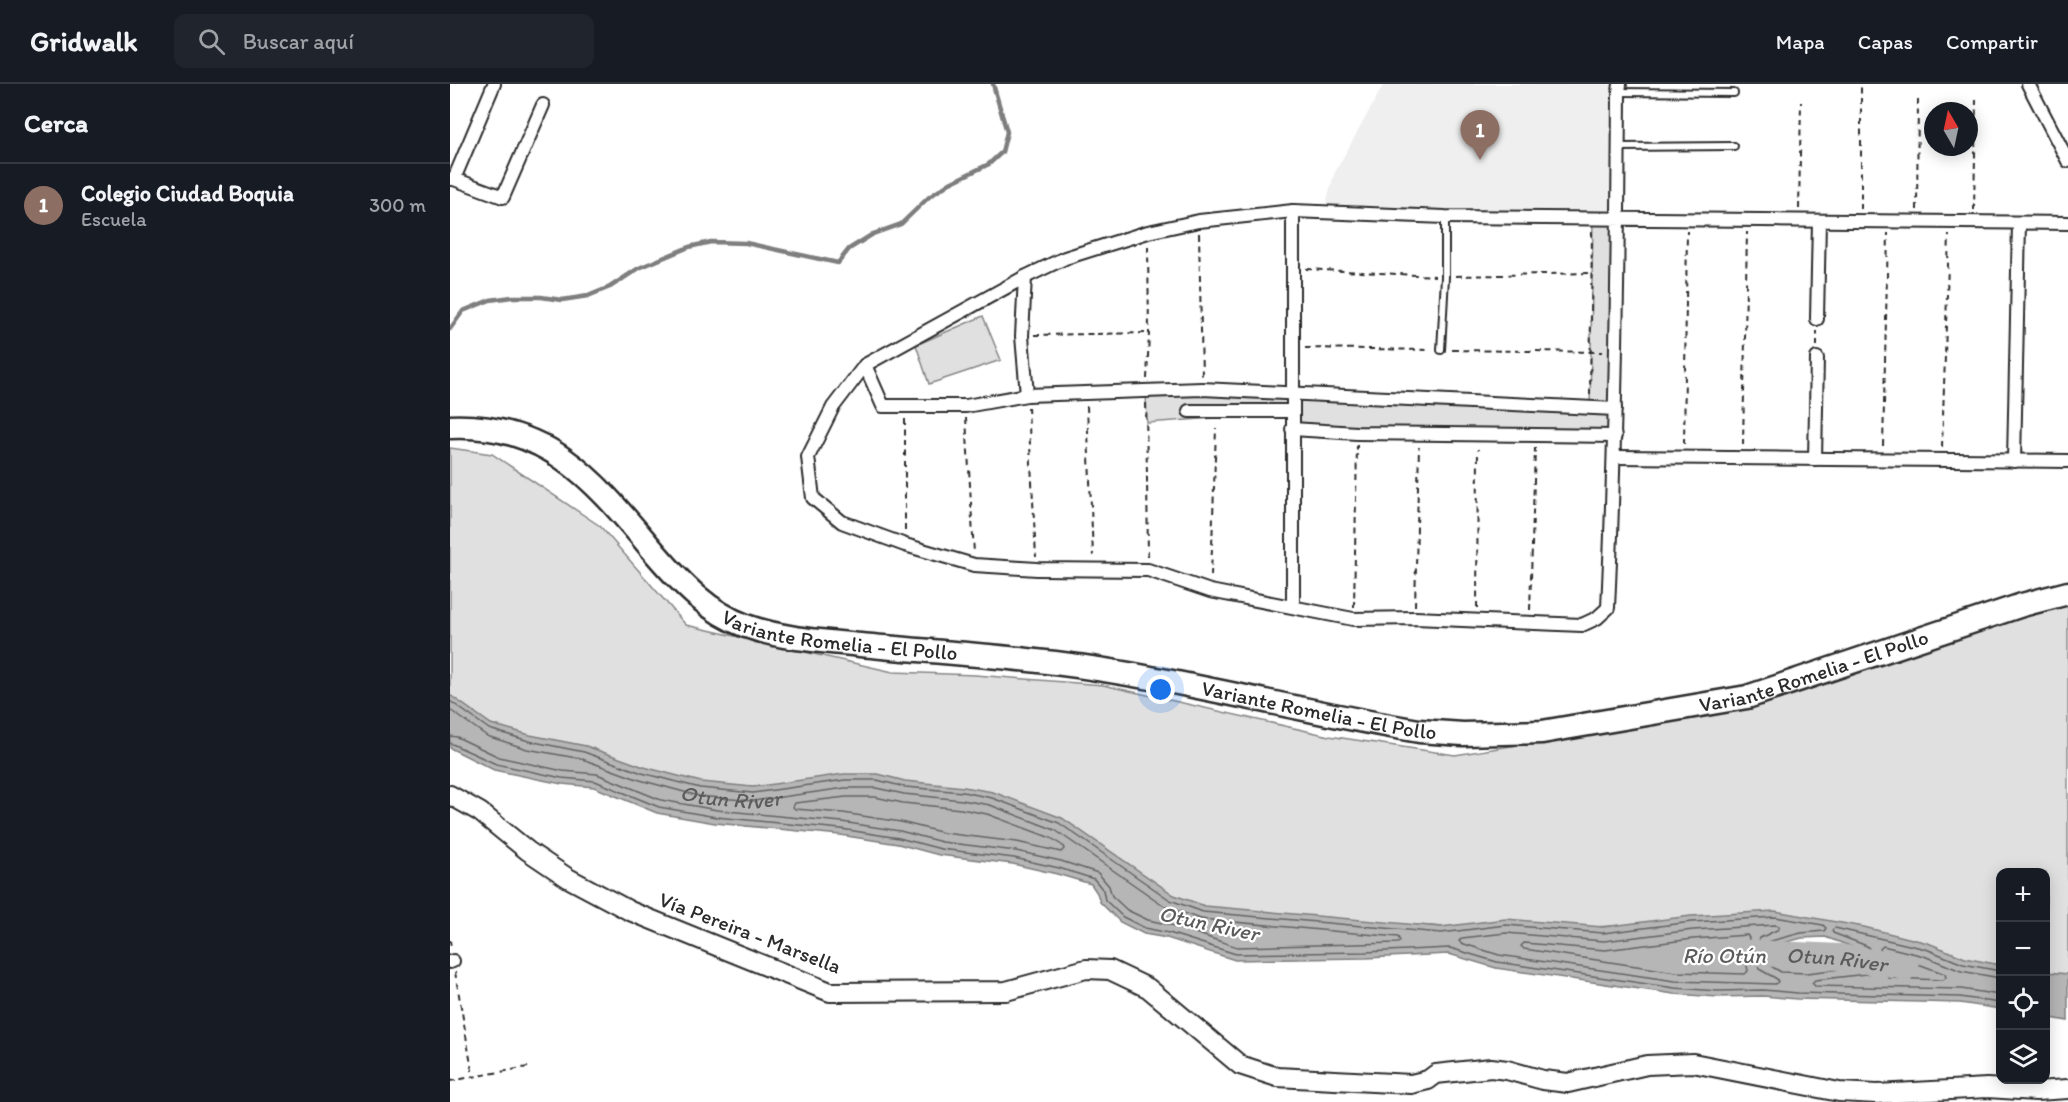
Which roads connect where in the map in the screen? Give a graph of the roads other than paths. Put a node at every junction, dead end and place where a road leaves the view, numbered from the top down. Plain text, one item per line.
1 (494, 84) edge
2 (2028, 84) edge
3 (1620, 88) edge
4 (1734, 93) dead end
5 (543, 105) dead end
6 (1734, 146) dead end
7 (1619, 147) junction
8 (2068, 161) edge
9 (452, 179) edge
10 (1293, 211) junction
11 (1445, 217) junction
12 (1618, 218) junction
13 (1819, 221) junction
14 (2019, 223) junction
15 (2068, 223) edge
16 (1025, 277) junction
17 (1817, 319) road end
18 (1441, 350) road end
19 (1817, 358) road end
20 (865, 365) junction
21 (1292, 393) junction
22 (1027, 394) junction
23 (1616, 409) junction
24 (1189, 411) dead end
25 (1292, 411) junction
26 (450, 427) edge
27 (1292, 429) junction
28 (1615, 436) junction
29 (1615, 457) junction
30 (1815, 459) junction
31 (2014, 461) junction
32 (2068, 461) edge
33 (2068, 593) edge
34 (1293, 606) junction
35 (450, 795) edge
36 (2068, 1089) edge

1 - 9 street
2 - 8 street
3 - 4 lane
3 - 7 street
5 - 9 street
6 - 7 lane
7 - 12 street
10 - 11 street
10 - 16 street
10 - 21 street
11 - 12 street
11 - 18 lane
12 - 13 street
12 - 23 street
13 - 14 street
13 - 17 street
14 - 15 street
14 - 31 street
16 - 20 street
16 - 22 street
19 - 30 street
20 - 22 street
20 - 34 street
21 - 22 street
21 - 23 street
21 - 25 street
23 - 28 street
24 - 25 street
25 - 27 street
26 - 33 highway, Variante Romelia - El Pollo
27 - 28 street
27 - 34 street
28 - 29 street
29 - 30 street
29 - 34 street
30 - 31 street
31 - 32 street
35 - 36 street, Vía Pereira - Marsella

